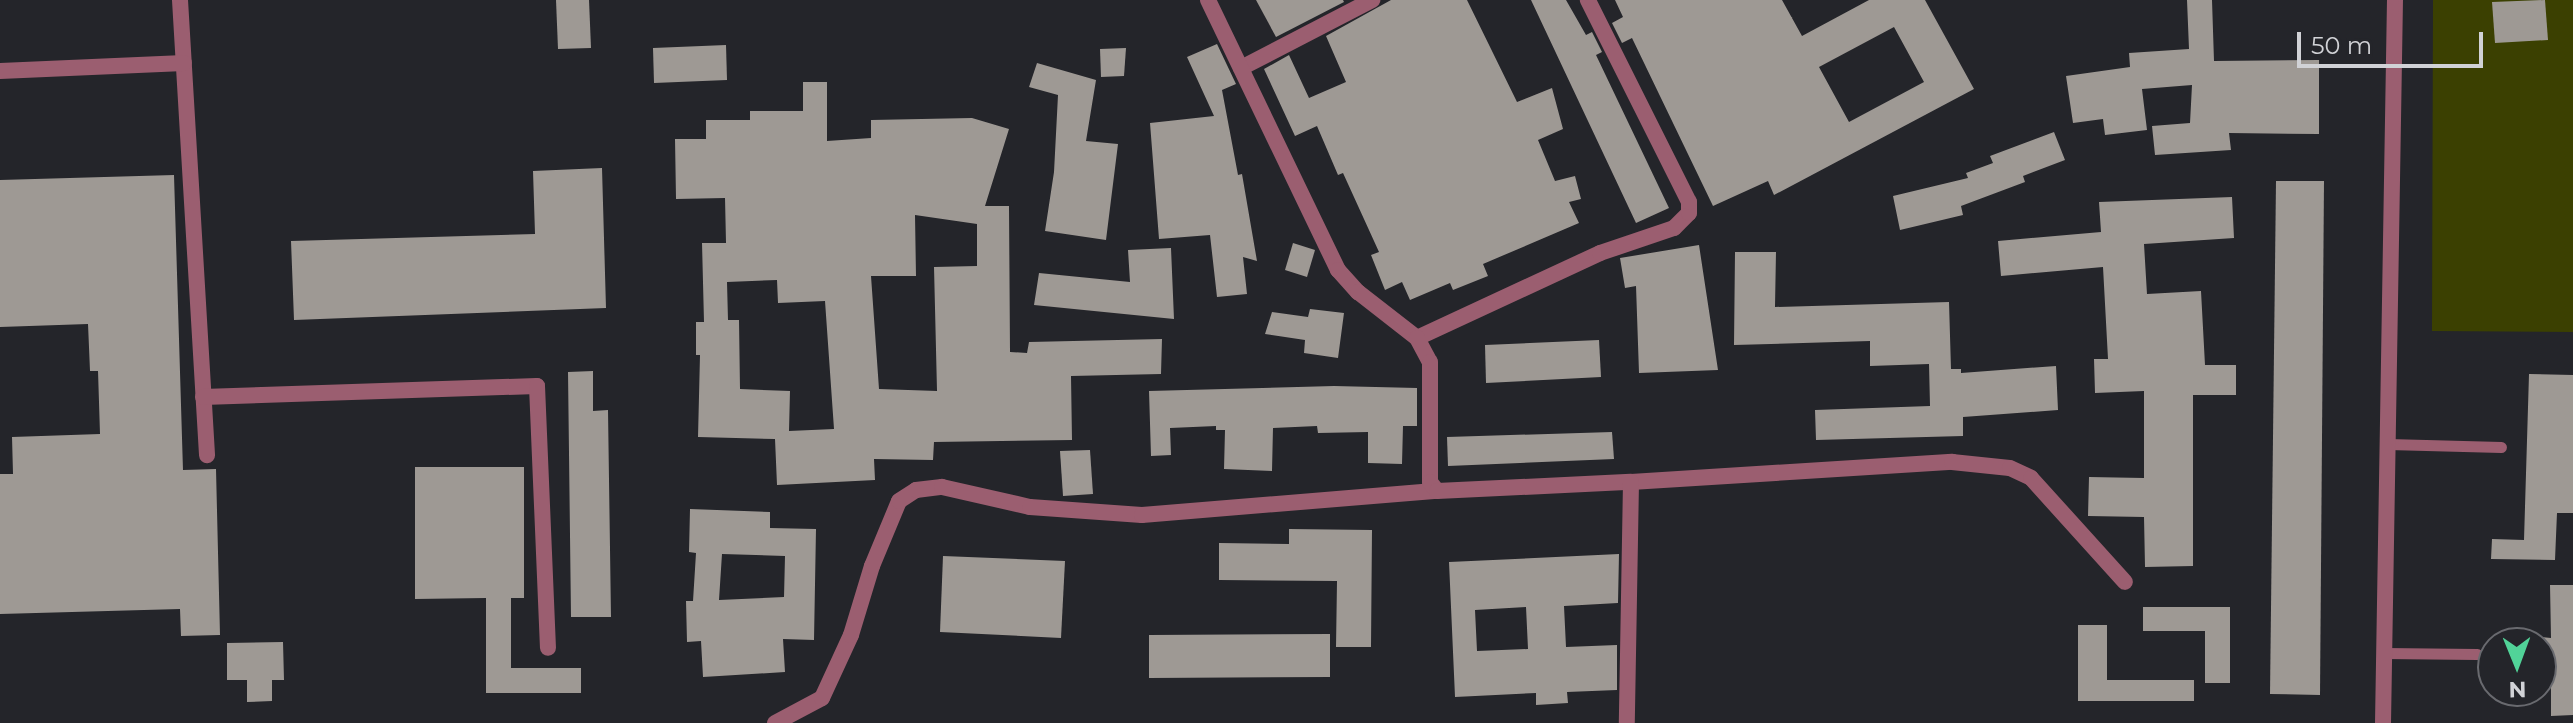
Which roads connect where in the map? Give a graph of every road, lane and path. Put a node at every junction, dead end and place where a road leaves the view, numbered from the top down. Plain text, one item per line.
1 (180, 0) edge
2 (1208, 0) edge
3 (1372, 0) edge
4 (1588, 0) edge
5 (2395, 0) edge
6 (184, 63) junction
7 (1241, 68) junction
8 (0, 71) edge
9 (1417, 338) junction
10 (203, 397) junction
11 (2388, 444) junction
12 (2501, 447) dead end
13 (207, 455) dead end
14 (1631, 482) junction
15 (1437, 491) junction
16 (2125, 582) dead end
17 (548, 648) dead end
18 (2384, 653) junction
19 (2477, 654) dead end
20 (775, 723) edge
21 (1627, 723) edge
22 (2383, 723) edge

1 - 6 street
2 - 7 street
3 - 7 street
4 - 9 street
5 - 11 street
6 - 8 street
6 - 10 street
7 - 9 street
9 - 15 street
10 - 13 street
10 - 17 street
11 - 12 lane
11 - 18 street
14 - 15 street
14 - 16 street
14 - 21 street
15 - 20 street
18 - 19 lane
18 - 22 street

